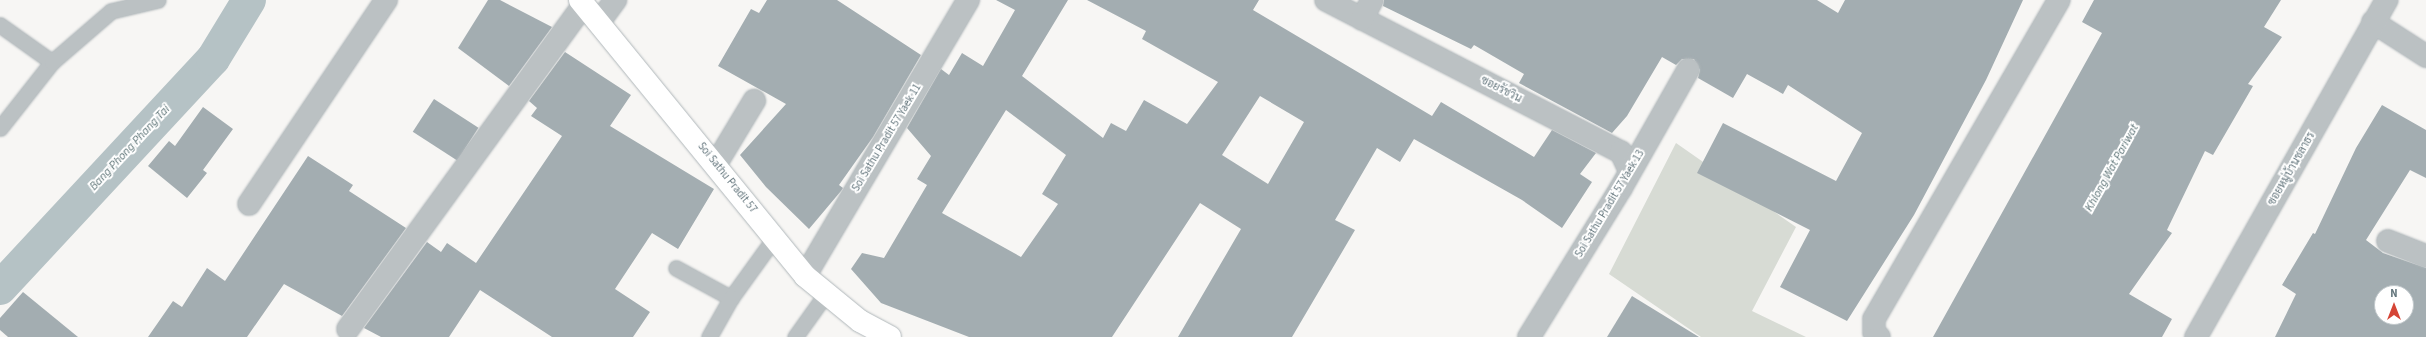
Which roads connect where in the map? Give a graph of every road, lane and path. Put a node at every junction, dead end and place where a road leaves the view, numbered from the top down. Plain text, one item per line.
1 (158, 0) edge
2 (386, 0) edge
3 (616, 0) edge
4 (968, 0) edge
5 (1326, 0) edge
6 (1372, 0) edge
7 (2059, 0) edge
8 (2387, 0) edge
9 (582, 2) edge
10 (1362, 19) junction
11 (600, 21) junction
12 (2373, 22) junction
13 (0, 25) edge
14 (2426, 56) edge
15 (52, 62) junction
16 (1688, 70) dead end
17 (754, 101) dead end
18 (0, 128) edge
19 (716, 164) junction
20 (1630, 171) junction
21 (249, 204) dead end
22 (774, 237) junction
23 (2388, 241) dead end
24 (2426, 256) edge
25 (676, 268) dead end
26 (806, 276) junction
27 (825, 295) junction
28 (731, 298) junction
29 (348, 330) dead end
30 (709, 337) edge
31 (794, 337) edge
32 (890, 337) edge
33 (1529, 337) edge
34 (1879, 337) edge
35 (2196, 337) edge

1 - 15 lane
2 - 21 street
3 - 11 street
4 - 26 street, Soi Sathu Pradit 57 Yaek 11
5 - 10 street, ซอยรัชวิน
6 - 10 street
7 - 34 street
8 - 12 street, ซอยหมู่บ้านชลาธร
9 - 11 street, Soi Sathu Pradit 57
9 - 29 street
10 - 20 street, ซอยรัชวิน
11 - 19 street, Soi Sathu Pradit 57
12 - 14 street
12 - 35 street, ซอยหมู่บ้านชลาธร
13 - 15 lane
15 - 18 lane
16 - 20 street, Soi Sathu Pradit 57 Yaek 13
17 - 19 street
19 - 22 street, Soi Sathu Pradit 57
20 - 33 street, Soi Sathu Pradit 57 Yaek 13
22 - 26 street, Soi Sathu Pradit 57
22 - 28 lane
23 - 24 street
25 - 28 lane
26 - 27 street, Soi Sathu Pradit 57
27 - 31 lane
27 - 32 street, Soi Sathu Pradit 57
28 - 30 lane

